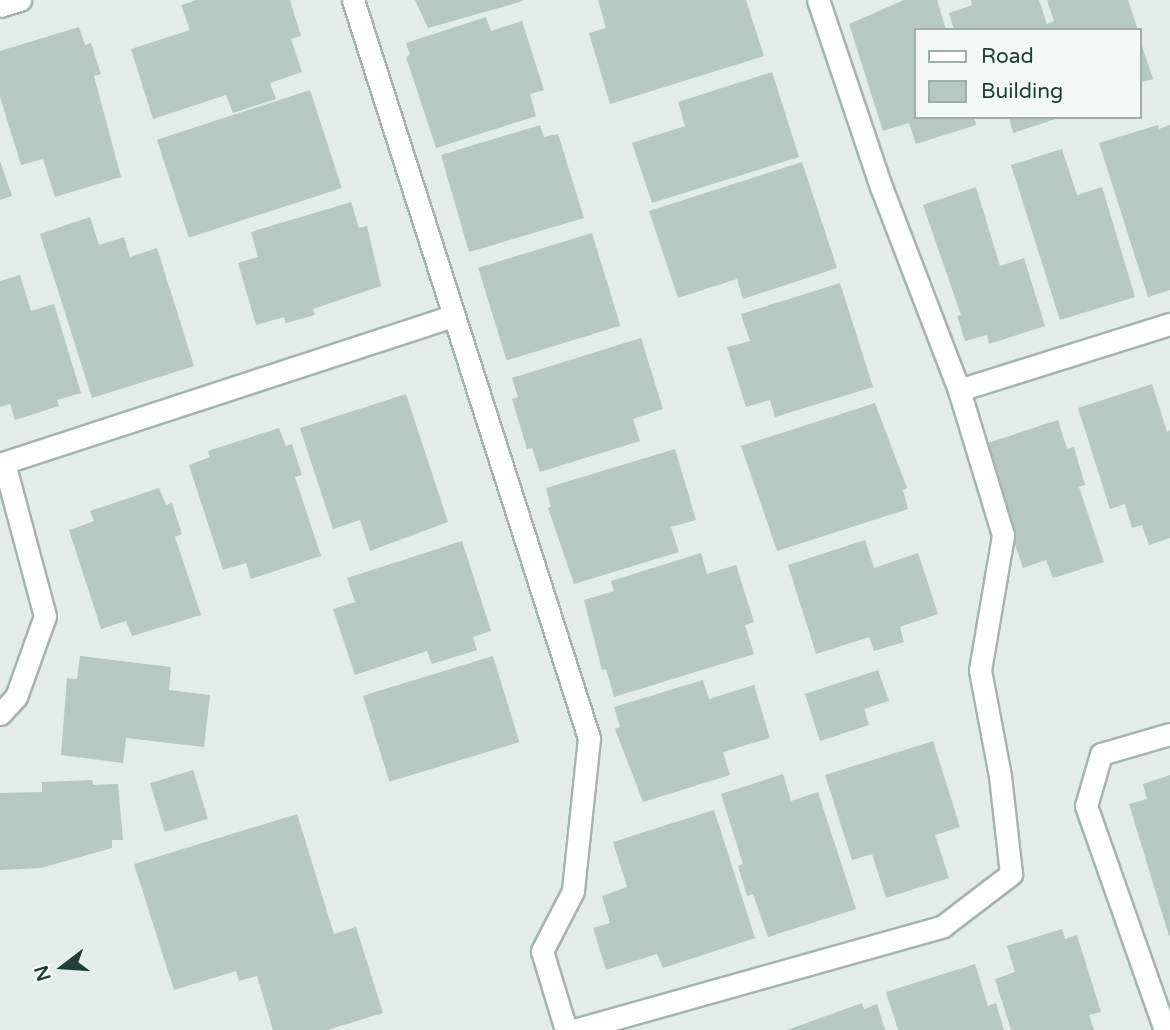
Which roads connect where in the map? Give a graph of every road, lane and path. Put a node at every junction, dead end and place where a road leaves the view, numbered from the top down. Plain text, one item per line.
1 (20, 0) edge
2 (353, 0) edge
3 (818, 0) edge
4 (0, 6) edge
5 (453, 316) junction
6 (1170, 324) edge
7 (959, 390) junction
8 (2, 464) edge
9 (0, 714) edge
10 (1170, 734) edge
11 (566, 1030) edge
12 (574, 1030) edge
13 (1165, 1030) edge

1 - 4 lane
2 - 5 lane
3 - 7 lane
5 - 8 lane
5 - 11 lane
6 - 7 lane
7 - 12 lane
8 - 9 lane
10 - 13 lane

